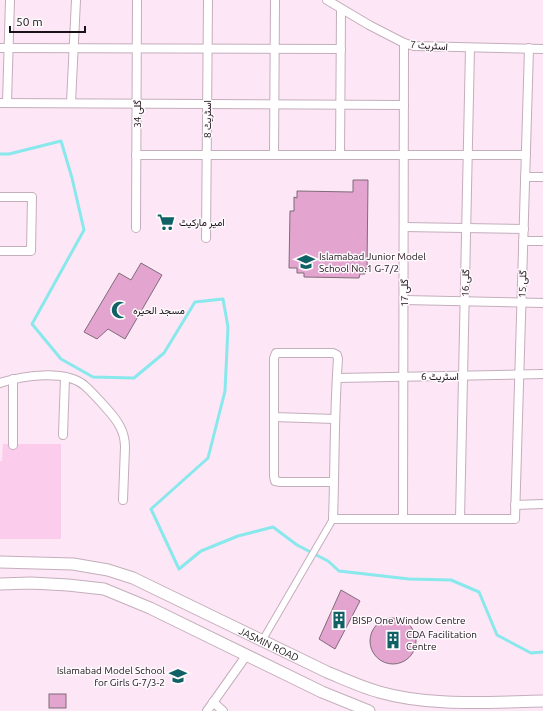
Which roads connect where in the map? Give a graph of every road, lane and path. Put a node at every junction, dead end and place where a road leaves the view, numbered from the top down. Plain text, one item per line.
1 (10, 0) edge
2 (76, 0) edge
3 (137, 0) edge
4 (208, 0) edge
5 (274, 0) edge
6 (327, 0) edge
7 (341, 10) junction
8 (404, 43) junction
9 (0, 48) edge
10 (9, 48) junction
11 (73, 48) junction
12 (470, 48) junction
13 (529, 48) junction
14 (137, 49) junction
15 (208, 49) junction
16 (274, 49) junction
17 (341, 49) junction
18 (543, 49) edge
19 (3, 103) edge
20 (71, 103) junction
21 (137, 103) junction
22 (207, 104) junction
23 (274, 104) junction
24 (340, 104) junction
25 (404, 105) junction
26 (136, 155) junction
27 (207, 155) junction
28 (274, 155) junction
29 (340, 155) junction
30 (404, 155) junction
31 (468, 155) junction
32 (526, 155) junction
33 (525, 177) junction
34 (543, 177) edge
35 (0, 197) edge
36 (404, 227) junction
37 (136, 228) dead end
38 (466, 228) junction
39 (524, 229) junction
40 (206, 238) dead end
41 (523, 241) junction
42 (543, 241) edge
43 (0, 251) edge
44 (404, 300) junction
45 (465, 301) junction
46 (521, 302) junction
47 (543, 303) edge
48 (519, 374) junction
49 (543, 374) edge
50 (403, 376) junction
51 (463, 376) junction
52 (64, 377) junction
53 (337, 378) junction
54 (13, 379) junction
55 (0, 383) edge
56 (274, 417) junction
57 (335, 419) junction
58 (64, 435) dead end
59 (13, 445) dead end
60 (334, 482) junction
61 (123, 500) dead end
62 (543, 504) edge
63 (515, 505) junction
64 (403, 519) junction
65 (460, 519) junction
66 (333, 520) junction
67 (0, 562) edge
68 (0, 584) edge
69 (262, 641) junction
70 (246, 656) junction
71 (543, 701) edge
72 (213, 702) junction
73 (431, 706) edge
74 (207, 711) edge
75 (223, 711) edge
76 (369, 711) edge

1 - 10 street
2 - 11 street
3 - 14 street, گلی 34
4 - 15 street, اسٹریٹ 8
5 - 16 street
6 - 7 street, اسٹریٹ 7
7 - 8 street, اسٹریٹ 7
7 - 17 street
8 - 12 street, اسٹریٹ 7
8 - 25 street, گلی 17
9 - 10 street
10 - 11 street
10 - 19 street
11 - 14 street
11 - 20 street
12 - 13 street, اسٹریٹ 7
12 - 31 street, گلی 16
13 - 18 street, اسٹریٹ 7
13 - 32 street, گلی 15
14 - 15 street
14 - 21 street, گلی 34
15 - 16 street
15 - 22 street, اسٹریٹ 8
16 - 17 street
16 - 23 street
17 - 24 street
19 - 20 street
20 - 21 street
21 - 22 street
21 - 26 street, گلی 34
22 - 23 street
22 - 27 street, اسٹریٹ 8
23 - 24 street
23 - 28 street
24 - 25 street
24 - 29 street
25 - 30 street, گلی 17
26 - 27 street
26 - 37 street, گلی 34
27 - 28 street
27 - 40 street, اسٹریٹ 8
28 - 29 street
29 - 30 street
30 - 31 street
30 - 36 street, گلی 17
31 - 32 street
31 - 38 street, گلی 16
32 - 33 street, گلی 15
33 - 34 street
33 - 39 street, گلی 15
35 - 43 street
36 - 38 street
36 - 44 street, گلی 17
38 - 39 street
38 - 45 street, گلی 16
39 - 41 street, گلی 15
41 - 42 street
41 - 46 street, گلی 15
44 - 45 street
44 - 50 street, گلی 17
45 - 46 street
45 - 51 street, گلی 16
46 - 47 street
46 - 48 street, گلی 15
48 - 49 street, اسٹریٹ 6
48 - 51 street, اسٹریٹ 6
48 - 63 street, گلی 15
50 - 51 street, اسٹریٹ 6
50 - 53 street, اسٹریٹ 6
50 - 64 street, گلی 17
51 - 65 street, گلی 16
52 - 54 street
52 - 58 street
52 - 61 street
53 - 56 street
53 - 57 street
54 - 55 street
54 - 59 street
56 - 57 street
56 - 60 street
57 - 60 street
60 - 66 street
62 - 63 street
63 - 65 street, گلی 15
64 - 65 street
64 - 66 street
66 - 69 street
67 - 69 street, JASMIN ROAD
68 - 70 street, JASMIN ROAD
69 - 73 street, JASMIN ROAD
70 - 72 street
70 - 76 street, JASMIN ROAD
71 - 73 street, JASMIN ROAD
72 - 74 street
72 - 75 street

